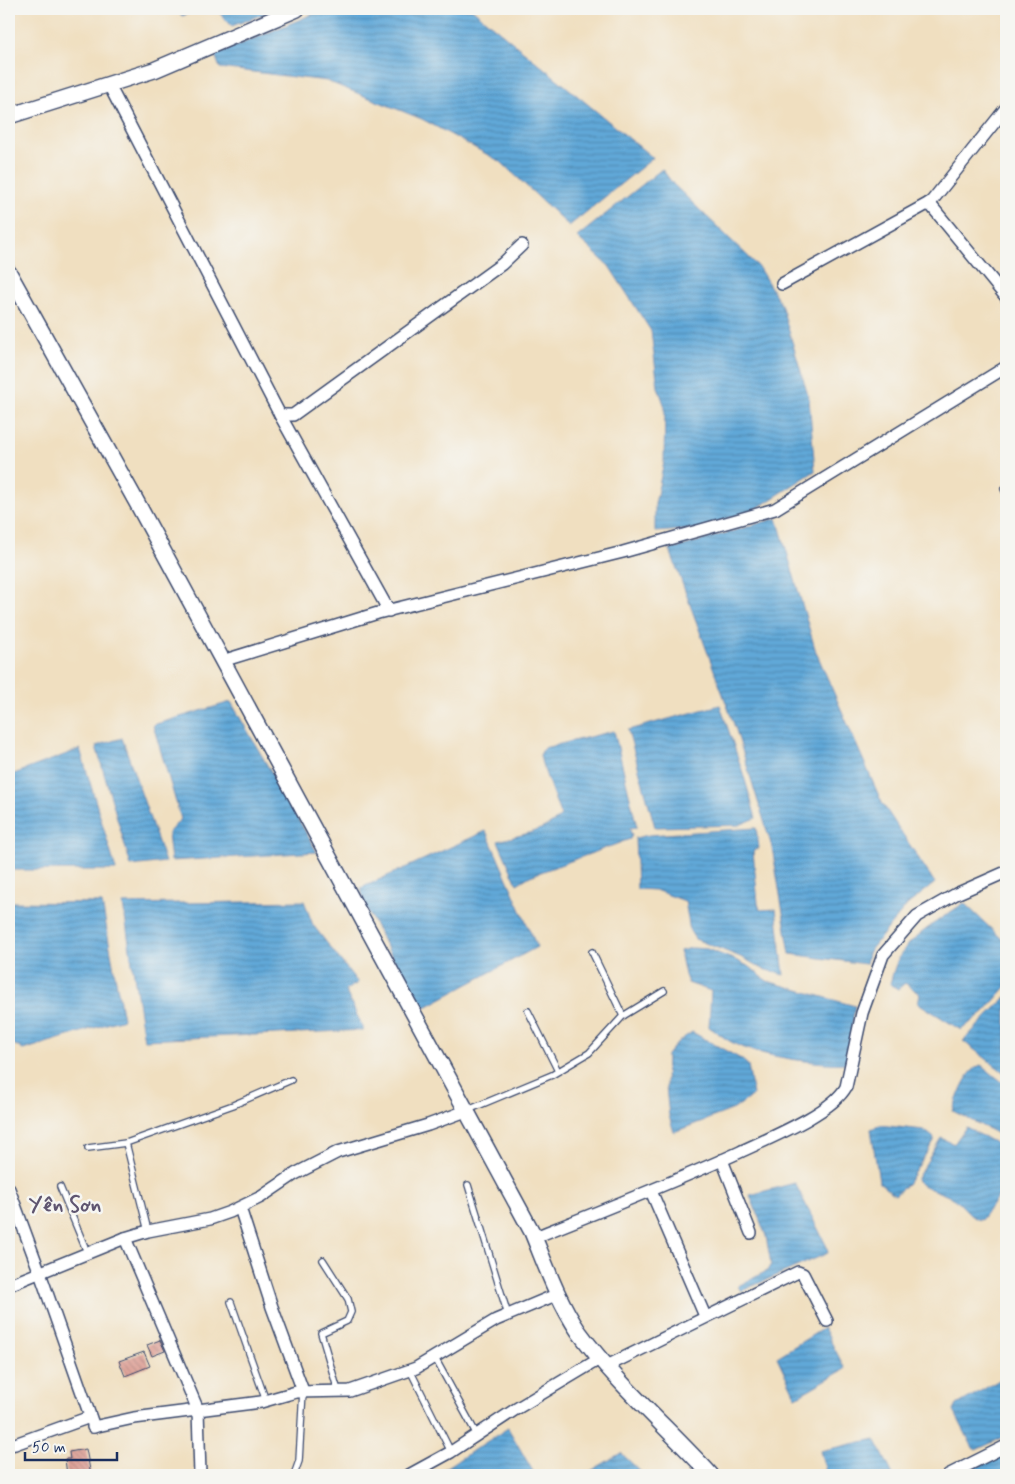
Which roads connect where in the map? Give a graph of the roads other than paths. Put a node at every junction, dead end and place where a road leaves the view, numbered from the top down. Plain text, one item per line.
1 (297, 9) edge
2 (109, 85) junction
3 (1006, 108) edge
4 (9, 116) edge
5 (929, 203) junction
6 (522, 244) dead end
7 (9, 272) edge
8 (782, 284) dead end
9 (1006, 297) edge
10 (1006, 367) edge
11 (280, 415) junction
12 (389, 611) junction
13 (222, 660) junction
14 (1006, 872) edge
15 (592, 952) dead end
16 (664, 991) dead end
17 (528, 1011) dead end
18 (623, 1016) junction
19 (558, 1071) junction
20 (291, 1080) dead end
21 (466, 1110) junction
22 (126, 1143) junction
23 (88, 1148) dead end
24 (722, 1160) junction
25 (468, 1185) dead end
26 (60, 1187) dead end
27 (9, 1189) edge
28 (651, 1191) junction
29 (240, 1208) junction
30 (148, 1231) junction
31 (750, 1233) dead end
32 (534, 1237) junction
33 (125, 1238) junction
34 (87, 1252) junction
35 (323, 1260) dead end
36 (40, 1273) junction
37 (9, 1285) edge
38 (558, 1294) junction
39 (230, 1302) dead end
40 (508, 1315) junction
41 (705, 1316) junction
42 (827, 1321) dead end
43 (435, 1358) junction
44 (604, 1362) junction
45 (410, 1370) junction
46 (303, 1391) junction
47 (338, 1391) junction
48 (266, 1401) junction
49 (198, 1410) junction
50 (92, 1424) junction
51 (478, 1435) junction
52 (9, 1445) edge
53 (1006, 1446) edge
54 (452, 1452) junction
55 (200, 1475) edge
56 (294, 1475) edge
57 (409, 1475) edge
58 (711, 1475) edge
59 (948, 1475) edge

1 - 2 street
2 - 4 street
2 - 11 street
3 - 5 street
5 - 8 street
5 - 9 street
6 - 11 street
7 - 13 street
10 - 12 street
11 - 12 street
12 - 13 street
13 - 21 street
14 - 24 street
15 - 18 lane
16 - 18 lane
17 - 19 lane
18 - 19 lane
19 - 21 lane
20 - 22 lane
21 - 29 street
21 - 32 street
22 - 23 lane
22 - 30 lane
24 - 28 street
24 - 31 street
25 - 40 lane
26 - 34 lane
27 - 36 street
28 - 32 street
28 - 41 street
29 - 30 street
29 - 46 street
30 - 33 street
32 - 38 street
33 - 34 street
33 - 49 street
34 - 36 street
35 - 47 lane
36 - 37 street
36 - 50 street
38 - 40 street
38 - 44 street
39 - 48 lane
40 - 43 street
41 - 42 street
41 - 44 street
43 - 45 street
43 - 51 lane
44 - 51 street
44 - 58 street
45 - 47 street
45 - 54 lane
46 - 47 street
46 - 48 street
46 - 56 lane
48 - 49 street
49 - 50 street
49 - 55 street
50 - 52 street
51 - 54 street
53 - 59 street
54 - 57 street

